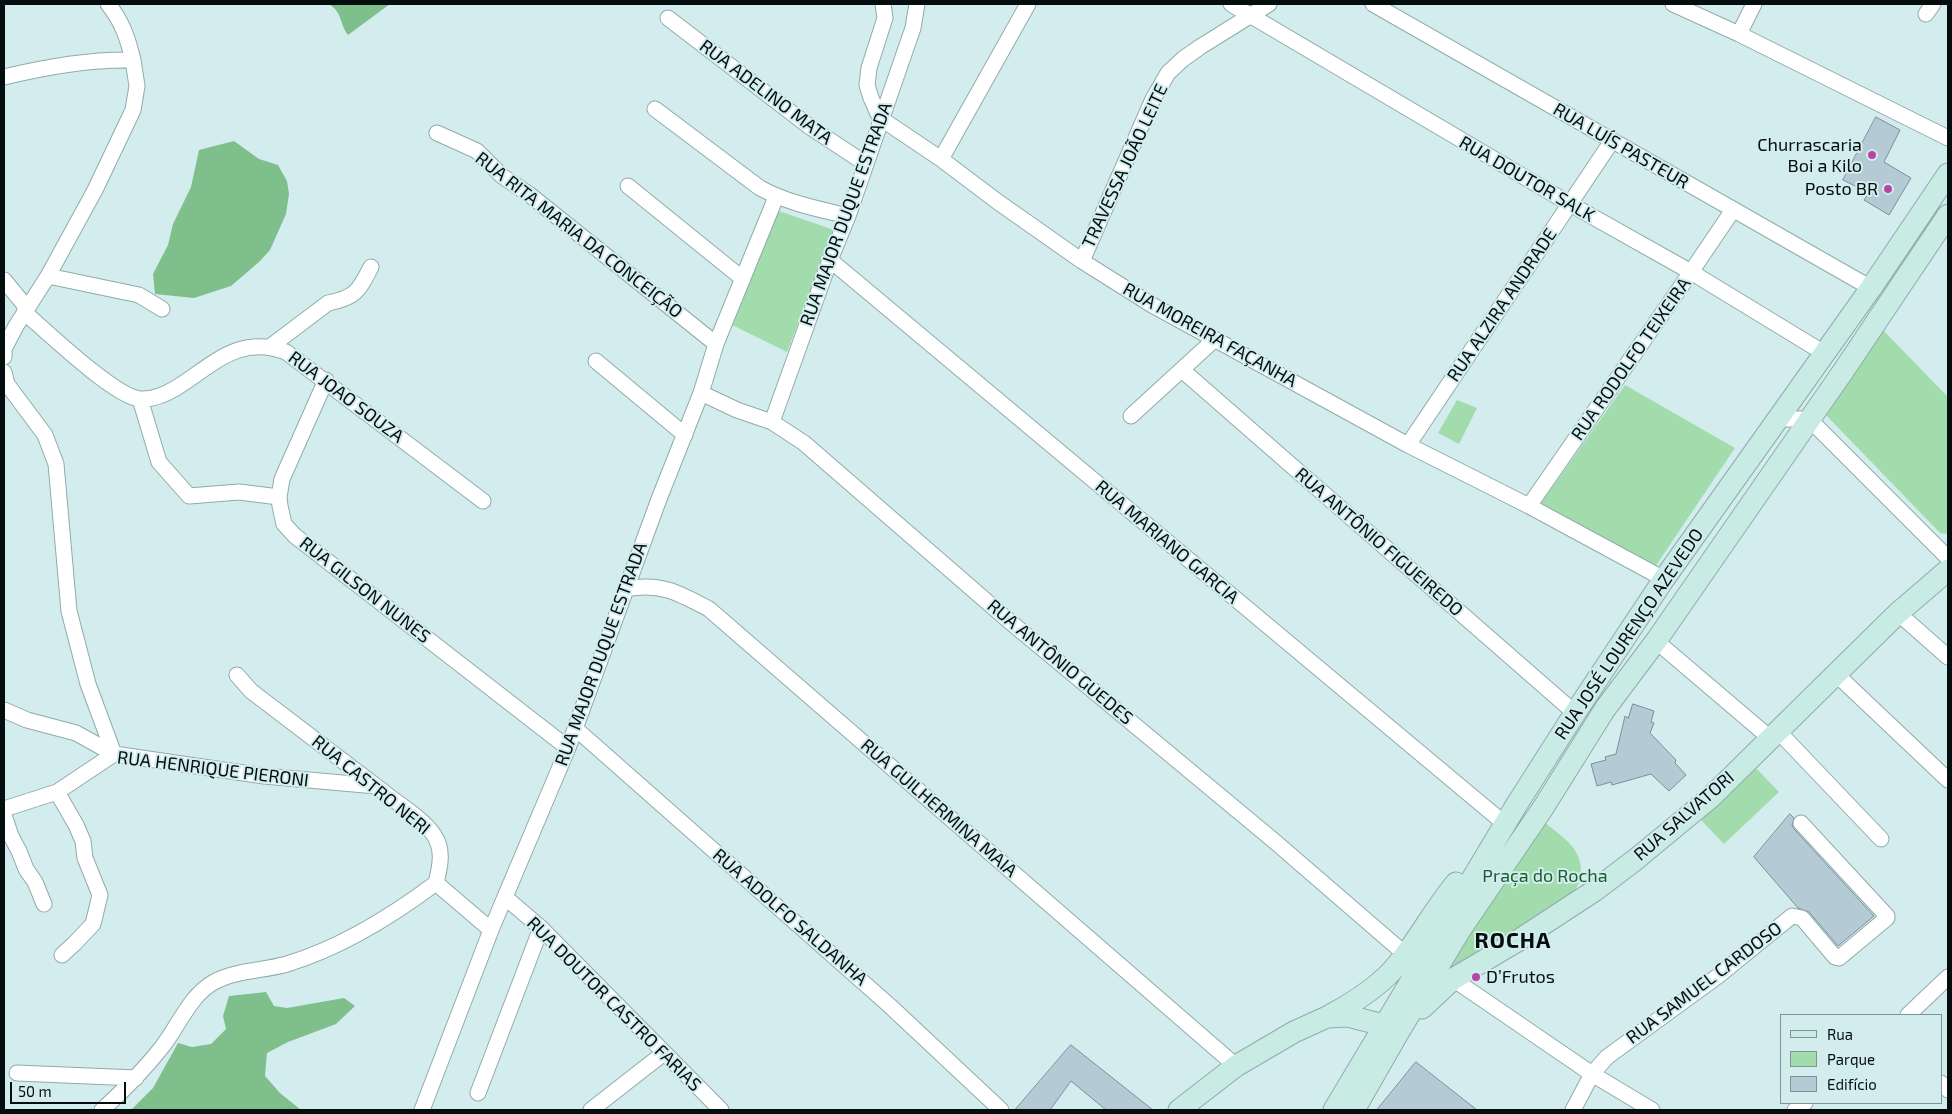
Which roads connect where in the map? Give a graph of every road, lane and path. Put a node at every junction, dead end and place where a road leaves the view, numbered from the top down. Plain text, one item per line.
1 (108, 4) edge
2 (883, 4) edge
3 (917, 4) edge
4 (1028, 4) edge
5 (1231, 4) edge
6 (1268, 4) edge
7 (1372, 4) edge
8 (1673, 4) edge
9 (1754, 4) edge
10 (1249, 15) junction
11 (668, 18) dead end
12 (1739, 34) junction
13 (133, 60) junction
14 (4, 77) edge
15 (655, 109) dead end
16 (880, 118) junction
17 (437, 133) dead end
18 (1948, 138) edge
19 (1612, 141) junction
20 (941, 159) junction
21 (866, 164) junction
22 (1948, 174) edge
23 (628, 186) dead end
24 (776, 197) junction
25 (1570, 204) junction
26 (1733, 210) junction
27 (1948, 215) edge
28 (848, 216) junction
29 (830, 260) junction
30 (1082, 261) junction
31 (371, 267) dead end
32 (1691, 272) junction
33 (48, 276) junction
34 (743, 279) junction
35 (4, 280) edge
36 (1871, 288) junction
37 (162, 309) dead end
38 (26, 310) junction
39 (1214, 340) junction
40 (716, 344) junction
41 (271, 346) junction
42 (1824, 354) junction
43 (4, 357) edge
44 (596, 361) dead end
45 (1182, 370) junction
46 (4, 372) edge
47 (326, 380) junction
48 (701, 393) junction
49 (140, 399) junction
50 (1131, 416) dead end
51 (1809, 419) junction
52 (1778, 420) junction
53 (772, 422) junction
54 (685, 435) junction
55 (1408, 444) junction
56 (279, 497) junction
57 (483, 500) dead end
58 (1529, 506) junction
59 (1948, 558) edge
60 (1948, 570) edge
61 (1664, 579) junction
62 (626, 589) junction
63 (1898, 613) junction
64 (1656, 641) junction
65 (1948, 657) edge
66 (1836, 674) junction
67 (238, 675) dead end
68 (4, 710) edge
69 (1575, 713) junction
70 (576, 729) junction
71 (1774, 734) junction
72 (568, 748) junction
73 (114, 754) junction
74 (1948, 780) edge
75 (376, 786) junction
76 (57, 792) junction
77 (4, 809) edge
78 (4, 815) edge
79 (1801, 823) dead end
80 (1501, 831) junction
81 (1881, 839) dead end
82 (436, 882) junction
83 (506, 898) junction
84 (44, 904) dead end
85 (541, 928) junction
86 (491, 930) junction
87 (62, 954) dead end
88 (1405, 954) junction
89 (1948, 977) edge
90 (1453, 979) junction
91 (1909, 1014) edge
92 (1327, 1017) junction
93 (1390, 1029) junction
94 (664, 1053) junction
95 (1236, 1066) junction
96 (17, 1073) dead end
97 (1592, 1074) junction
98 (136, 1078) junction
99 (478, 1093) dead end
100 (102, 1110) edge
101 (422, 1110) edge
102 (591, 1110) edge
103 (721, 1110) edge
104 (1001, 1110) edge
105 (1179, 1110) edge
106 (1334, 1110) edge
107 (1354, 1110) edge
108 (1573, 1110) edge
109 (1652, 1110) edge

1 - 13 street
2 - 16 street
3 - 16 street, RUA MAJOR DUQUE ESTRADA
4 - 20 street
5 - 10 street, RUA DOUTOR SALK
6 - 10 street, TRAVESSA JOÃO LEITE
7 - 19 street, RUA LUÍS PASTEUR
8 - 12 street
9 - 12 street
10 - 25 street, RUA DOUTOR SALK
10 - 30 street, TRAVESSA JOÃO LEITE
11 - 21 street, RUA ADELINO MATA
12 - 18 street
13 - 14 street
13 - 33 street
15 - 24 street
16 - 20 street, RUA MOREIRA FAÇANHA
16 - 21 street, RUA MAJOR DUQUE ESTRADA
17 - 40 street, RUA RITA MARIA DA CONCEIÇÃO
19 - 25 street, RUA ALZIRA ANDRADE
19 - 26 street, RUA LUÍS PASTEUR
20 - 30 street, RUA MOREIRA FAÇANHA
21 - 28 street, RUA MAJOR DUQUE ESTRADA
22 - 36 main road, RUA JOSÉ LOURENÇO AZEVEDO
23 - 34 street
24 - 28 street
24 - 34 street, RUA MAJOR DUQUE ESTRADA
25 - 32 street, RUA DOUTOR SALK
25 - 55 street, RUA ALZIRA ANDRADE
26 - 32 street, RUA RODOLFO TEIXEIRA
26 - 36 street, RUA LUÍS PASTEUR
27 - 51 main road, RUA JOSÉ LOURENÇO AZEVEDO
28 - 29 street, RUA MAJOR DUQUE ESTRADA
29 - 53 street, RUA MAJOR DUQUE ESTRADA
29 - 80 street, RUA MARIANO GARCIA
30 - 39 street, RUA MOREIRA FAÇANHA
31 - 41 street
32 - 42 street, RUA DOUTOR SALK
32 - 58 street, RUA RODOLFO TEIXEIRA
33 - 37 street
33 - 38 street
34 - 40 street, RUA MAJOR DUQUE ESTRADA
35 - 38 street
36 - 42 main road, RUA JOSÉ LOURENÇO AZEVEDO
38 - 43 street
38 - 49 street
39 - 45 street
39 - 55 street, RUA MOREIRA FAÇANHA
40 - 48 street, RUA MAJOR DUQUE ESTRADA
41 - 47 street, RUA JOAO SOUZA
41 - 49 street, RUA JOAO SOUZA
42 - 52 main road, RUA JOSÉ LOURENÇO AZEVEDO
44 - 54 street
45 - 50 street
45 - 69 street, RUA ANTÔNIO FIGUEIREDO
46 - 73 street
47 - 56 street, RUA GILSON NUNES
47 - 57 street, RUA JOAO SOUZA
48 - 53 street, RUA ANTÔNIO GUEDES
48 - 54 street, RUA MAJOR DUQUE ESTRADA
49 - 56 street
51 - 52 street
51 - 59 street
51 - 64 main road, RUA JOSÉ LOURENÇO AZEVEDO
52 - 61 main road, RUA JOSÉ LOURENÇO AZEVEDO
53 - 88 street, RUA ANTÔNIO GUEDES
54 - 62 street, RUA MAJOR DUQUE ESTRADA
55 - 58 street, RUA MOREIRA FAÇANHA
56 - 72 street, RUA GILSON NUNES
58 - 61 street, RUA MOREIRA FAÇANHA
60 - 63 main road, RUA SALVATORI
61 - 69 main road, RUA JOSÉ LOURENÇO AZEVEDO
62 - 70 street, RUA MAJOR DUQUE ESTRADA
62 - 95 street, RUA GUILHERMINA MAIA
63 - 65 street
63 - 66 main road, RUA SALVATORI
64 - 71 street
64 - 93 main road, RUA JOSÉ LOURENÇO AZEVEDO
66 - 71 main road, RUA SALVATORI
66 - 74 street
67 - 75 street, RUA CASTRO NERI
68 - 73 street
69 - 80 main road, RUA JOSÉ LOURENÇO AZEVEDO
70 - 72 street, RUA MAJOR DUQUE ESTRADA
70 - 104 street, RUA ADOLFO SALDANHA
71 - 81 street
71 - 90 main road, RUA SALVATORI
72 - 83 street, RUA MAJOR DUQUE ESTRADA
73 - 75 street, RUA HENRIQUE PIERONI
73 - 76 street, RUA HENRIQUE PIERONI
75 - 82 street, RUA CASTRO NERI
76 - 77 street, RUA HENRIQUE PIERONI
76 - 87 street
78 - 84 street
79 - 97 street, RUA SAMUEL CARDOSO
80 - 88 main road
80 - 93 main road, RUA JOSÉ LOURENÇO AZEVEDO
82 - 86 street
82 - 98 street
83 - 85 street, RUA DOUTOR CASTRO FARIAS
83 - 86 street, RUA MAJOR DUQUE ESTRADA
85 - 94 street, RUA DOUTOR CASTRO FARIAS
85 - 99 street
86 - 101 street, RUA MAJOR DUQUE ESTRADA
88 - 92 main road
89 - 91 street
90 - 93 main road, RUA SALVATORI
90 - 97 street
92 - 93 main road
92 - 95 main road
93 - 106 main road, RUA JOSÉ LOURENÇO AZEVEDO
93 - 107 main road, RUA JOSÉ LOURENÇO AZEVEDO
94 - 102 street
94 - 103 street, RUA DOUTOR CASTRO FARIAS
95 - 105 main road
96 - 98 street
97 - 108 street, RUA SAMUEL CARDOSO
97 - 109 street
98 - 100 street

